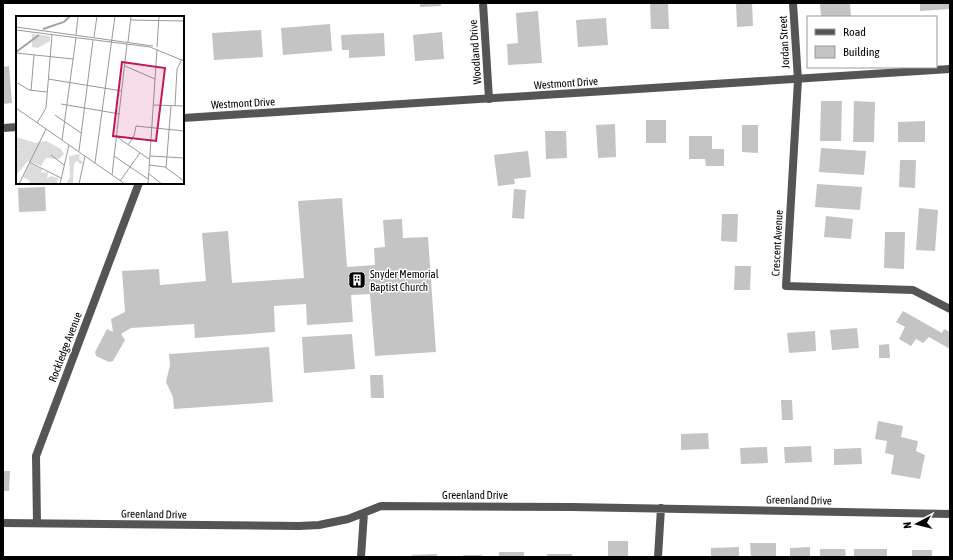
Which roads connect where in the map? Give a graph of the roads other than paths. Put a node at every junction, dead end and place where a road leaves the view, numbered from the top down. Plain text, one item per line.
1 (483, 3) edge
2 (793, 3) edge
3 (950, 69) edge
4 (798, 80) junction
5 (489, 99) junction
6 (184, 118) edge
7 (16, 127) edge
8 (3, 128) edge
9 (139, 184) edge
10 (950, 308) edge
11 (661, 508) junction
12 (364, 513) junction
13 (950, 514) edge
14 (3, 523) edge
15 (37, 524) junction
16 (361, 557) edge
17 (658, 557) edge

1 - 5 street, Woodland Drive
2 - 4 street, Jordan Street
3 - 4 street, Westmont Drive
4 - 5 street, Westmont Drive
4 - 10 street, Crescent Avenue
5 - 6 street, Westmont Drive
7 - 8 street
9 - 15 street, Rockledge Avenue
11 - 12 street, Greenland Drive
11 - 13 street, Greenland Drive
11 - 17 street
12 - 15 street, Greenland Drive
12 - 16 street
14 - 15 street, Greenland Drive

